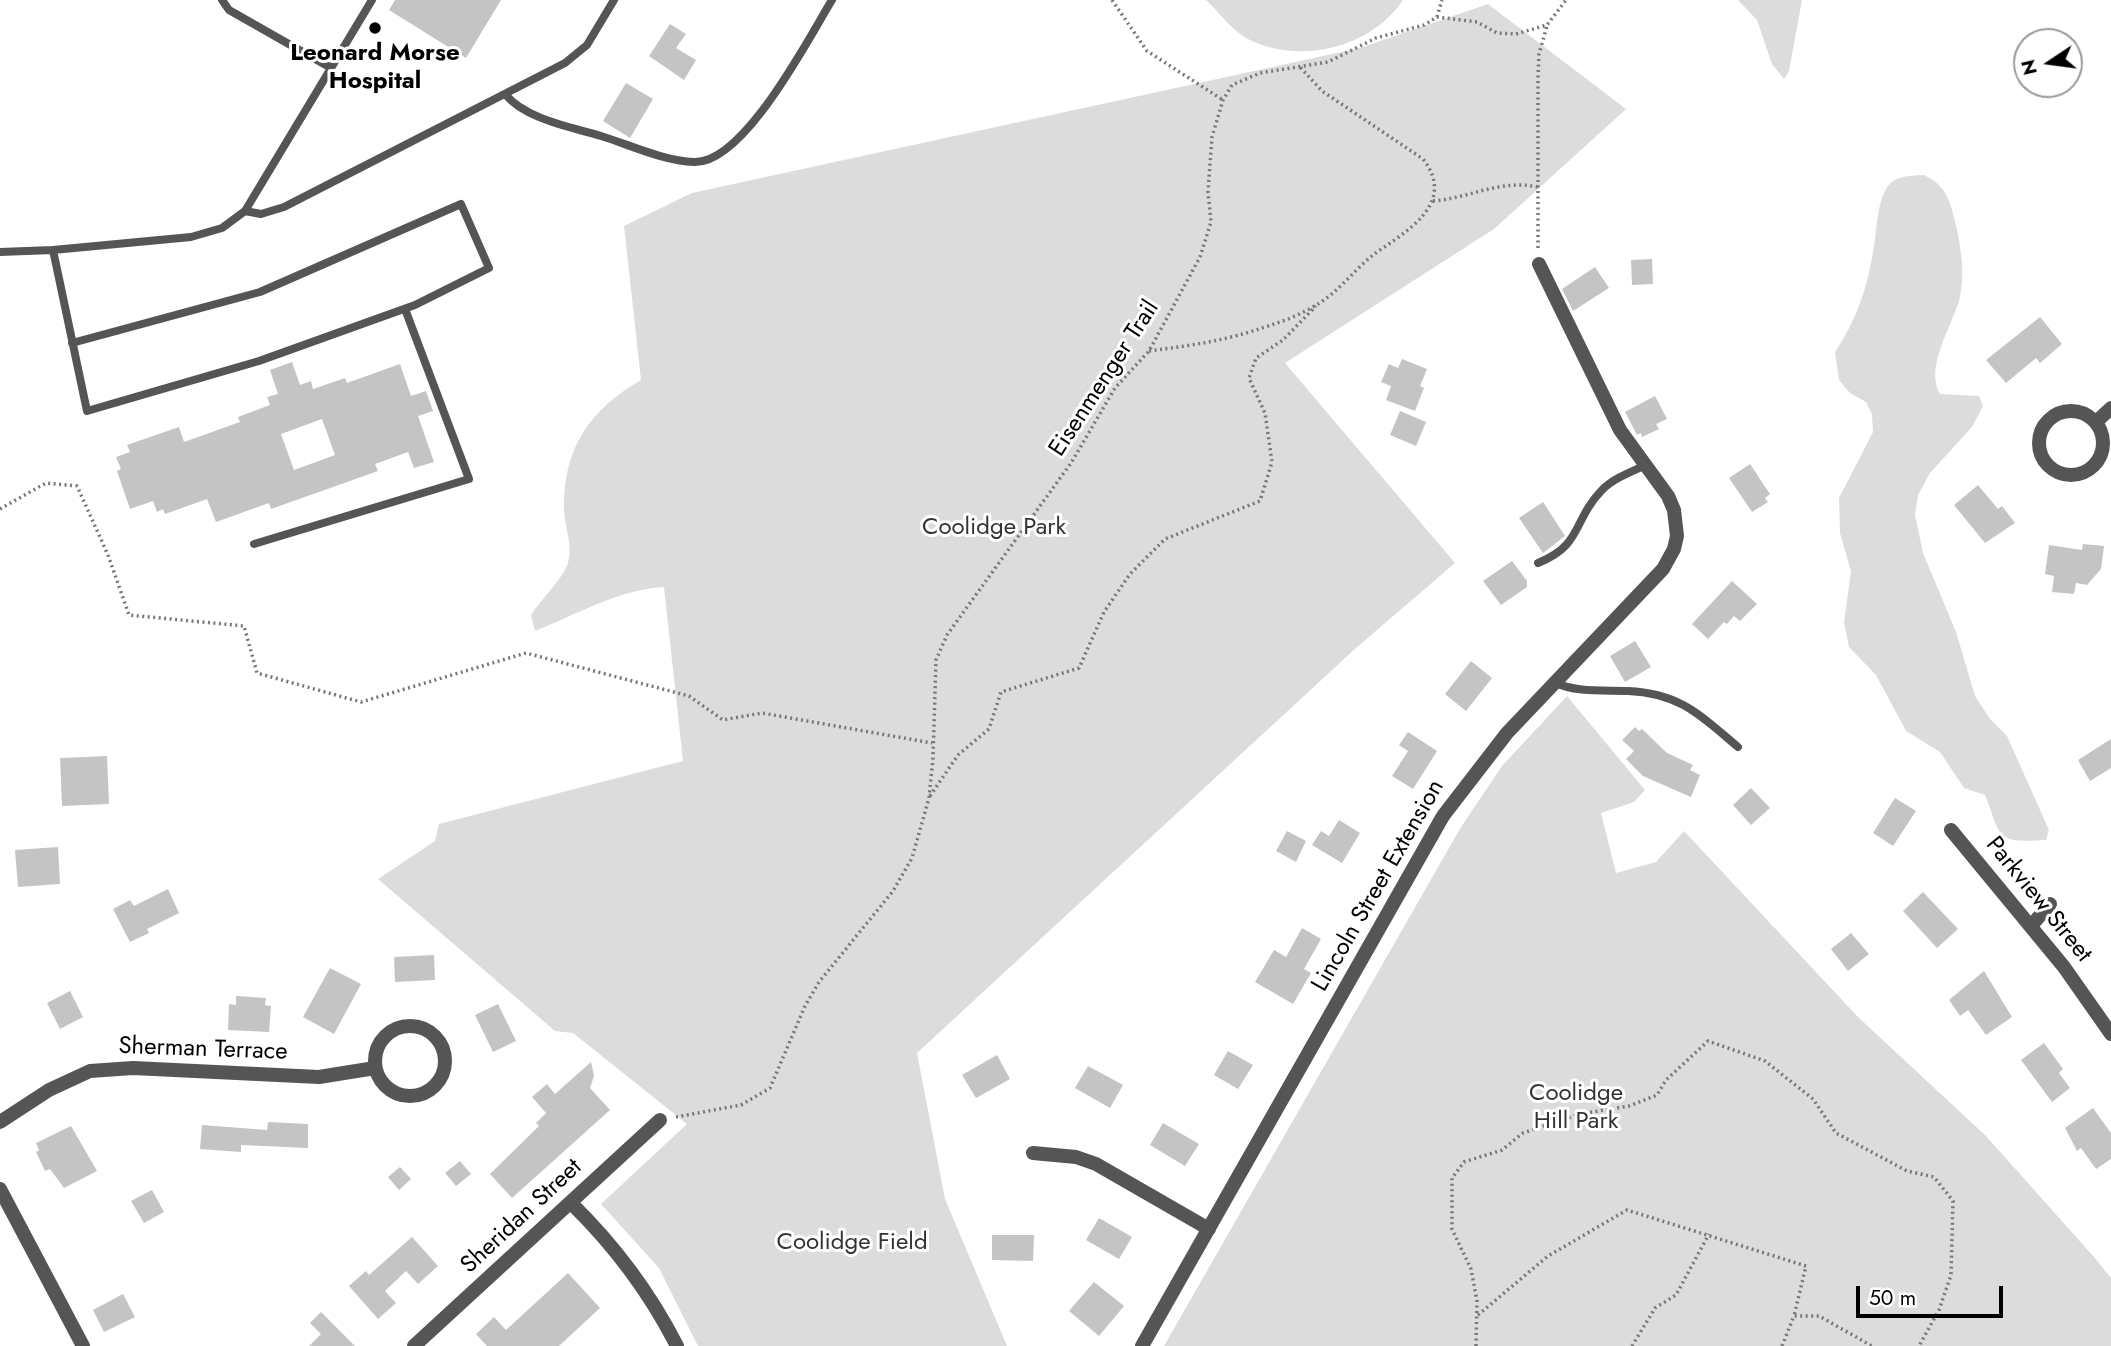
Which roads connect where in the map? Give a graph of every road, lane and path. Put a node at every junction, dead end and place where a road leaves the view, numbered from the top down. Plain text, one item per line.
1 (222, 0) edge
2 (372, 0) edge
3 (614, 0) edge
4 (832, 0) edge
5 (1112, 0) edge
6 (1442, 0) edge
7 (1566, 0) edge
8 (1437, 17) junction
9 (1547, 25) junction
10 (1300, 66) junction
11 (331, 68) junction
12 (505, 94) junction
13 (1223, 100) junction
14 (1538, 187) junction
15 (1433, 201) junction
16 (245, 211) junction
17 (53, 250) junction
18 (0, 252) edge
19 (1539, 264) joint
20 (1316, 306) junction
21 (405, 309) junction
22 (72, 342) junction
23 (1149, 351) junction
24 (2111, 408) edge
25 (2096, 422) junction
26 (1646, 465) junction
27 (0, 509) edge
28 (254, 544) dead end
29 (1538, 563) dead end
30 (1553, 682) junction
31 (933, 743) junction
32 (1738, 747) dead end
33 (929, 798) junction
34 (1951, 830) dead end
35 (2050, 904) dead end
36 (2031, 926) junction
37 (2111, 1034) edge
38 (375, 1068) junction
39 (660, 1120) joint
40 (0, 1122) edge
41 (1033, 1153) dead end
42 (0, 1189) edge
43 (571, 1203) junction
44 (1209, 1229) junction
45 (1709, 1234) junction
46 (1477, 1315) junction
47 (1794, 1316) junction
48 (83, 1346) edge
49 (414, 1346) edge
50 (677, 1346) edge
51 (1142, 1346) edge
52 (1476, 1346) edge
53 (1632, 1346) edge
54 (1782, 1346) edge
55 (1872, 1346) edge
56 (1919, 1346) edge

1 - 11 lane
2 - 11 lane
3 - 12 lane
4 - 12 lane
5 - 13 path
6 - 8 path
7 - 9 path
8 - 9 path, Eisenmenger Trail
8 - 10 path, Eisenmenger Trail
9 - 14 path
10 - 13 path, Eisenmenger Trail
10 - 15 path
11 - 16 lane
12 - 16 lane
13 - 23 path, Eisenmenger Trail
14 - 15 path
14 - 19 path
15 - 20 path
16 - 17 lane
17 - 18 lane
17 - 22 lane
19 - 26 street, Lincoln Street Extension
20 - 23 path
20 - 33 path, Eisenmenger Trail
21 - 22 lane
21 - 22 lane
21 - 28 lane
23 - 31 path, Eisenmenger Trail
24 - 25 street
25 - 25 street
26 - 29 lane
26 - 30 street, Lincoln Street Extension
27 - 31 path
30 - 32 lane
30 - 44 street, Lincoln Street Extension
31 - 33 path, Eisenmenger Trail
33 - 39 path, Eisenmenger Trail
34 - 36 street, Parkview Street
35 - 36 street
36 - 37 street, Parkview Street
38 - 38 street
38 - 40 street, Sherman Terrace
39 - 43 street, Sheridan Street
41 - 44 street
42 - 48 street
43 - 49 street, Sheridan Street
43 - 50 street
44 - 51 street, Lincoln Street Extension
45 - 46 path
45 - 47 path
45 - 53 path
46 - 52 path
46 - 56 path
47 - 54 path
47 - 55 path

